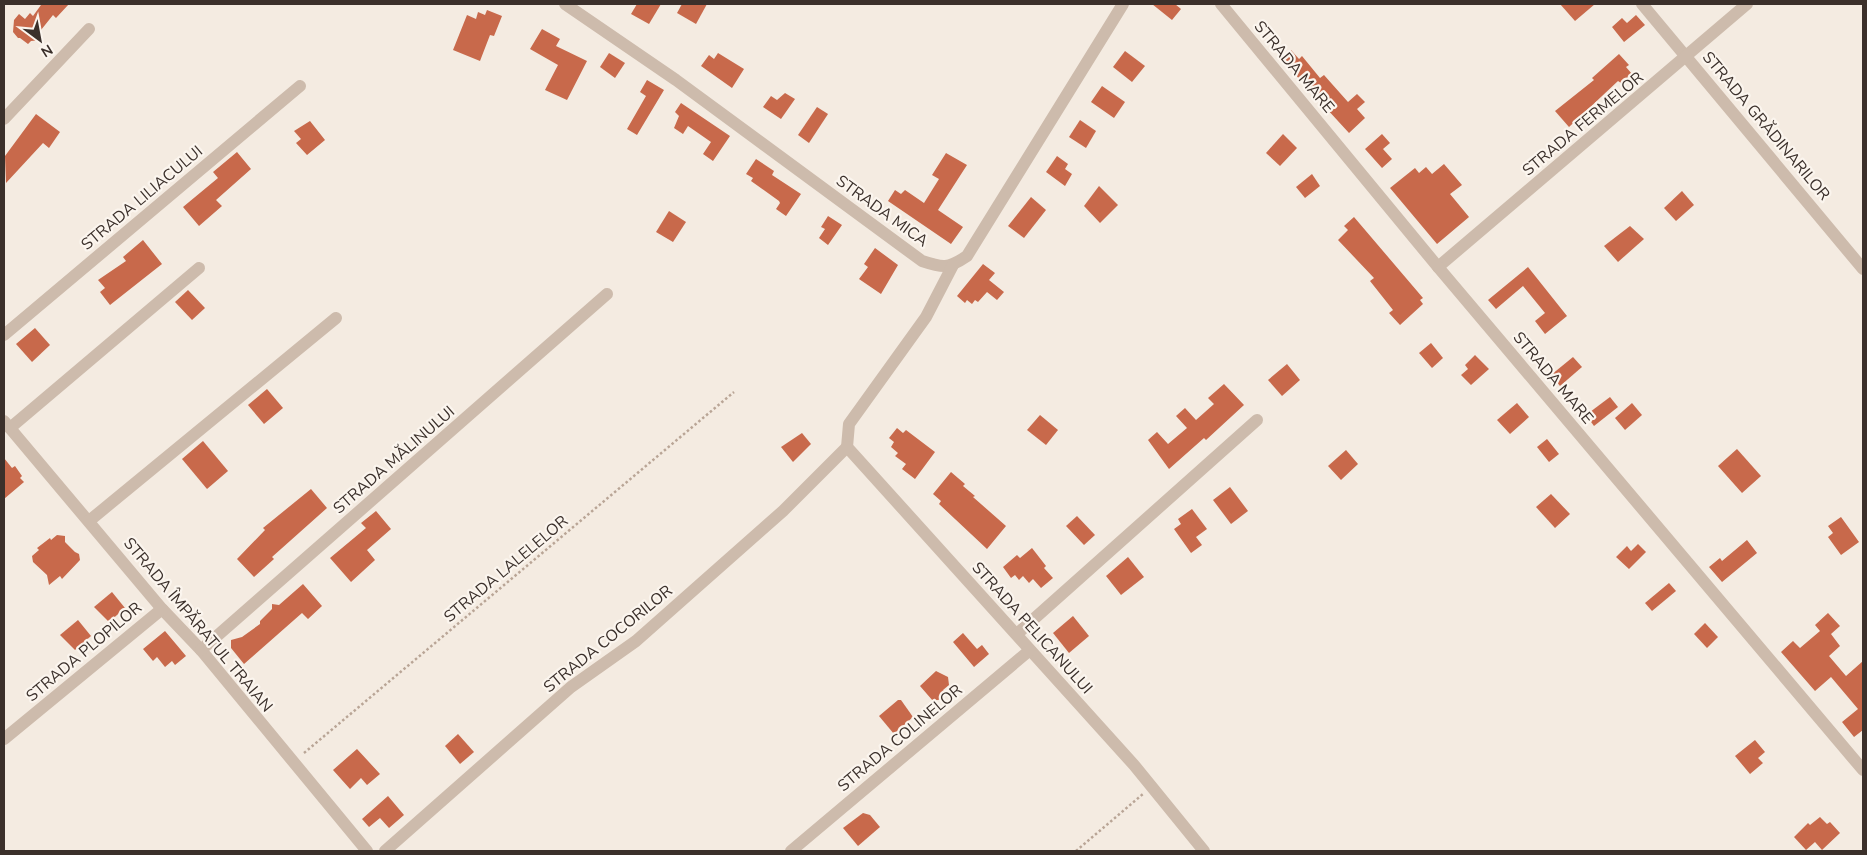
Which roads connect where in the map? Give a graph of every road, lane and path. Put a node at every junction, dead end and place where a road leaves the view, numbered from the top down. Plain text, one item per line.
1 (566, 4) edge
2 (1123, 4) edge
3 (1220, 4) edge
4 (1642, 4) edge
5 (1747, 4) edge
6 (89, 29) dead end
7 (1688, 56) junction
8 (300, 86) dead end
9 (4, 119) edge
10 (954, 265) junction
11 (1438, 267) junction
12 (199, 268) dead end
13 (1863, 270) edge
14 (608, 294) dead end
15 (336, 318) dead end
16 (4, 335) edge
17 (734, 392) dead end
18 (1257, 420) dead end
19 (7, 425) edge
20 (848, 447) junction
21 (89, 522) junction
22 (162, 609) junction
23 (1017, 634) junction
24 (201, 650) junction
25 (1030, 650) junction
26 (4, 740) edge
27 (293, 762) junction
28 (1863, 770) edge
29 (1152, 787) junction
30 (367, 851) edge
31 (385, 851) edge
32 (791, 851) edge
33 (1076, 851) edge
34 (1204, 851) edge

1 - 10 street, STRADA MICA
2 - 10 street
3 - 11 street, STRADA MARE
4 - 7 street, STRADA GRĂDINARILOR
5 - 7 street, STRADA FERMELOR
6 - 9 street
7 - 11 street, STRADA FERMELOR
7 - 13 street, STRADA GRĂDINARILOR
8 - 16 street, STRADA LILIACULUI
10 - 20 street
11 - 28 street, STRADA MARE
12 - 19 street
14 - 24 street, STRADA MĂLINULUI
15 - 21 street
17 - 27 path, STRADA LALELELOR
18 - 23 street
19 - 21 street, STRADA ÎMPĂRATUL TRAIAN
20 - 23 street, STRADA PELICANULUI
20 - 31 street, STRADA COCORILOR
21 - 22 street, STRADA ÎMPĂRATUL TRAIAN
22 - 24 street, STRADA ÎMPĂRATUL TRAIAN
22 - 26 street, STRADA PLOPILOR
23 - 25 street, STRADA PELICANULUI
24 - 27 street, STRADA ÎMPĂRATUL TRAIAN
25 - 29 street, STRADA PELICANULUI
25 - 32 street, STRADA COLINELOR
27 - 30 street, STRADA ÎMPĂRATUL TRAIAN
29 - 33 path
29 - 34 street, STRADA PELICANULUI

